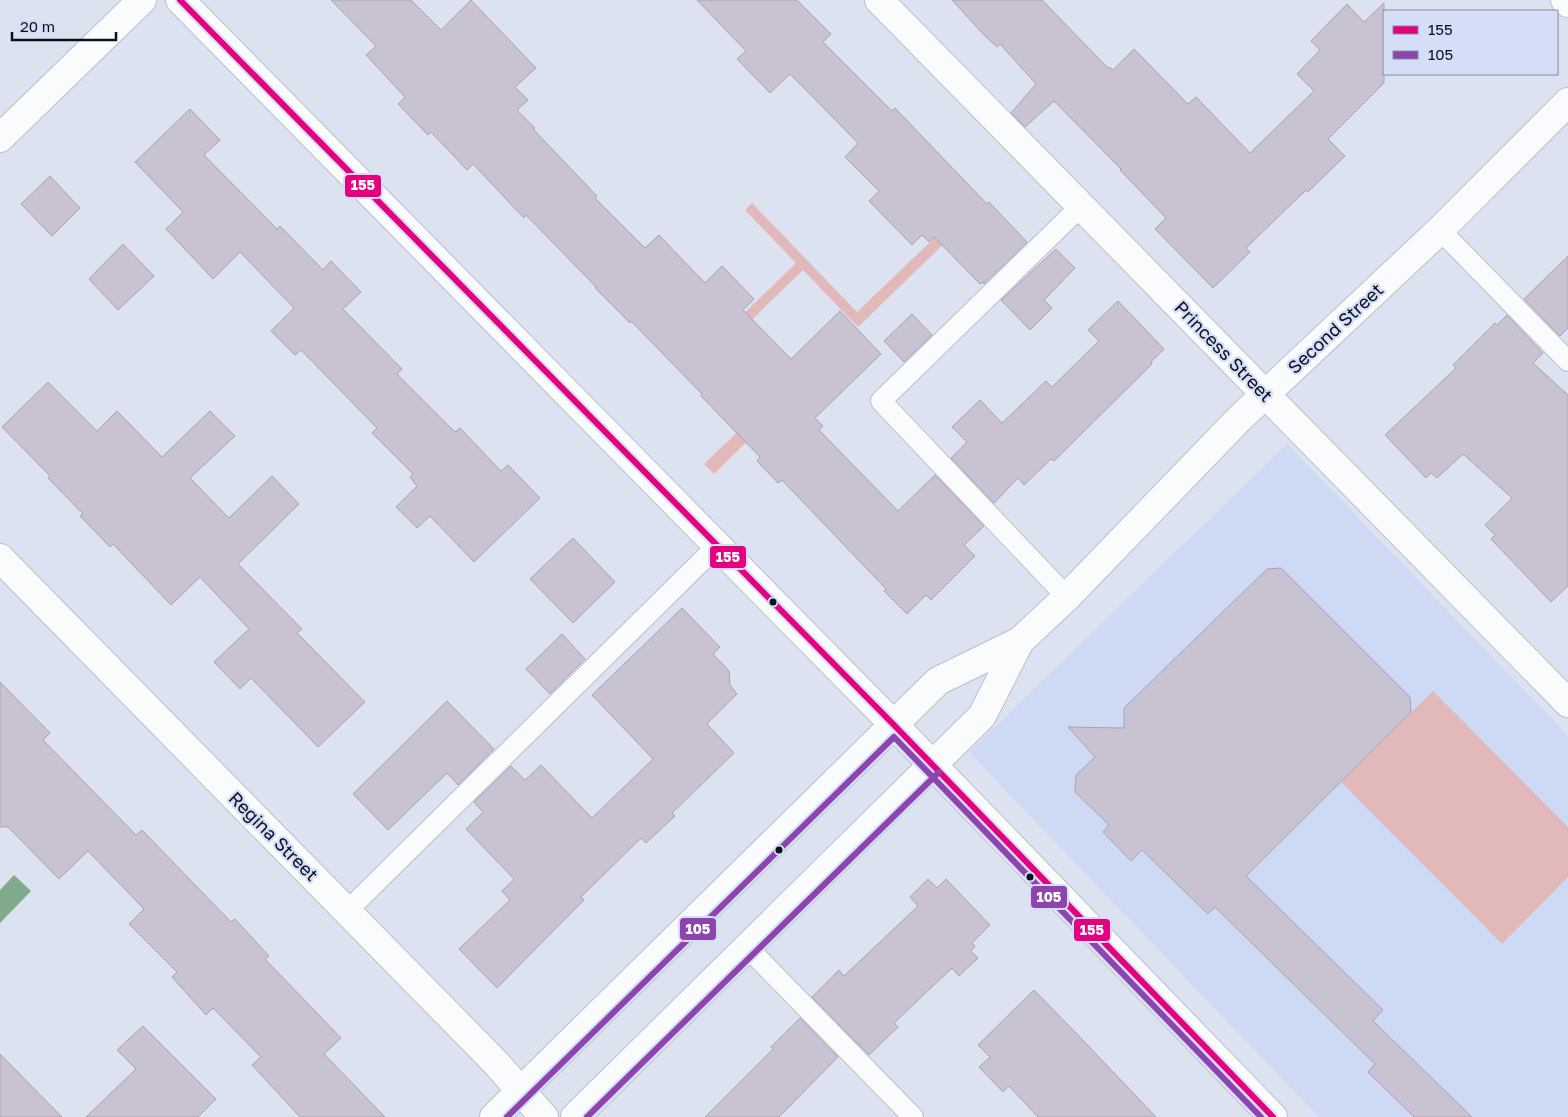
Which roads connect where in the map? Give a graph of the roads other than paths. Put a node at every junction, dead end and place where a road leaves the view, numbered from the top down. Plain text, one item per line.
1 (142, 0) edge
2 (180, 0) edge
3 (878, 0) edge
4 (1565, 0) edge
5 (1568, 4) edge
6 (1568, 102) edge
7 (0, 138) edge
8 (1081, 206) junction
9 (1440, 230) junction
10 (1568, 361) edge
11 (1265, 394) junction
12 (717, 546) junction
13 (0, 558) edge
14 (1067, 597) junction
15 (1020, 641) junction
16 (1568, 703) edge
17 (894, 725) junction
18 (932, 766) junction
19 (347, 911) junction
20 (748, 948) junction
21 (520, 1091) junction
22 (494, 1117) edge
23 (544, 1117) edge
24 (576, 1117) edge
25 (913, 1117) edge
26 (1273, 1117) edge

1 - 7 street
2 - 12 street
3 - 8 street, Princess Street
4 - 5 street
6 - 9 street, Second Street
8 - 11 street, Princess Street
8 - 14 lane
9 - 10 lane
9 - 11 street, Second Street
11 - 14 street, Second Street
11 - 16 street, Princess Street
12 - 17 street
12 - 19 lane
13 - 19 street, Regina Street
14 - 15 street, Second Street
15 - 17 street, Second Street
15 - 18 street, Second Street
17 - 18 street
17 - 21 street, Second Street
18 - 20 street, Second Street
18 - 26 street
19 - 21 street, Regina Street
20 - 24 street, Second Street
20 - 25 lane
21 - 22 street, Second Street
21 - 23 street, Regina Street

